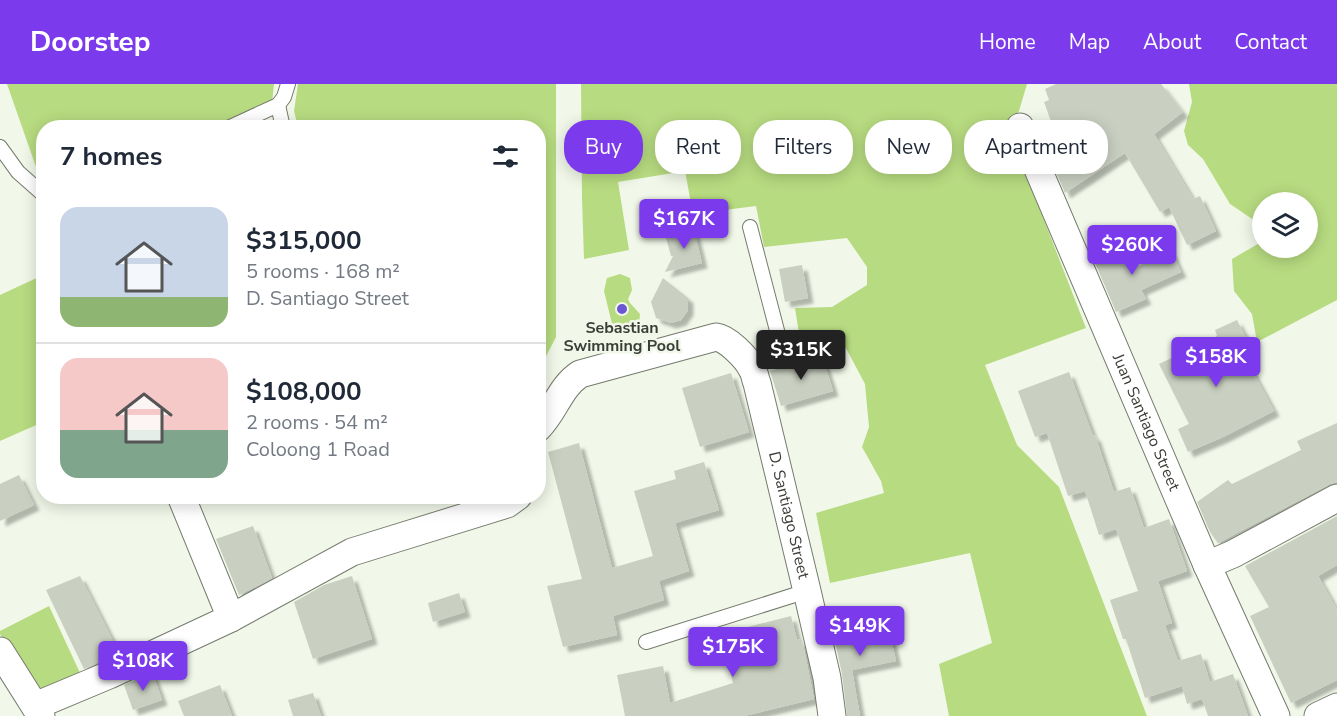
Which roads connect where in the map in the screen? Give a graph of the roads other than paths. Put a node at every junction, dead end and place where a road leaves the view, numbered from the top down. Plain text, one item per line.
1 (288, 84) edge
2 (278, 105) junction
3 (245, 120) edge
4 (281, 120) edge
5 (0, 147) edge
6 (1040, 174) edge
7 (36, 187) edge
8 (750, 227) dead end
9 (754, 376) junction
10 (546, 420) edge
11 (1337, 498) edge
12 (184, 504) edge
13 (507, 504) edge
14 (1207, 565) junction
15 (807, 591) junction
16 (231, 618) junction
17 (646, 642) dead end
18 (0, 651) edge
19 (1337, 707) edge
20 (38, 711) edge
21 (832, 716) edge
22 (1276, 716) edge
23 (1318, 716) edge

1 - 2 lane
2 - 3 lane
2 - 4 lane
5 - 7 lane
6 - 14 street, Juan Santiago Street
8 - 9 lane
9 - 10 street
9 - 15 street, D. Santiago Street
11 - 14 street
12 - 16 street
13 - 16 street
14 - 22 street, Juan Santiago Street
15 - 17 lane
15 - 21 street, D. Santiago Street
16 - 20 street
18 - 20 street
19 - 23 street

